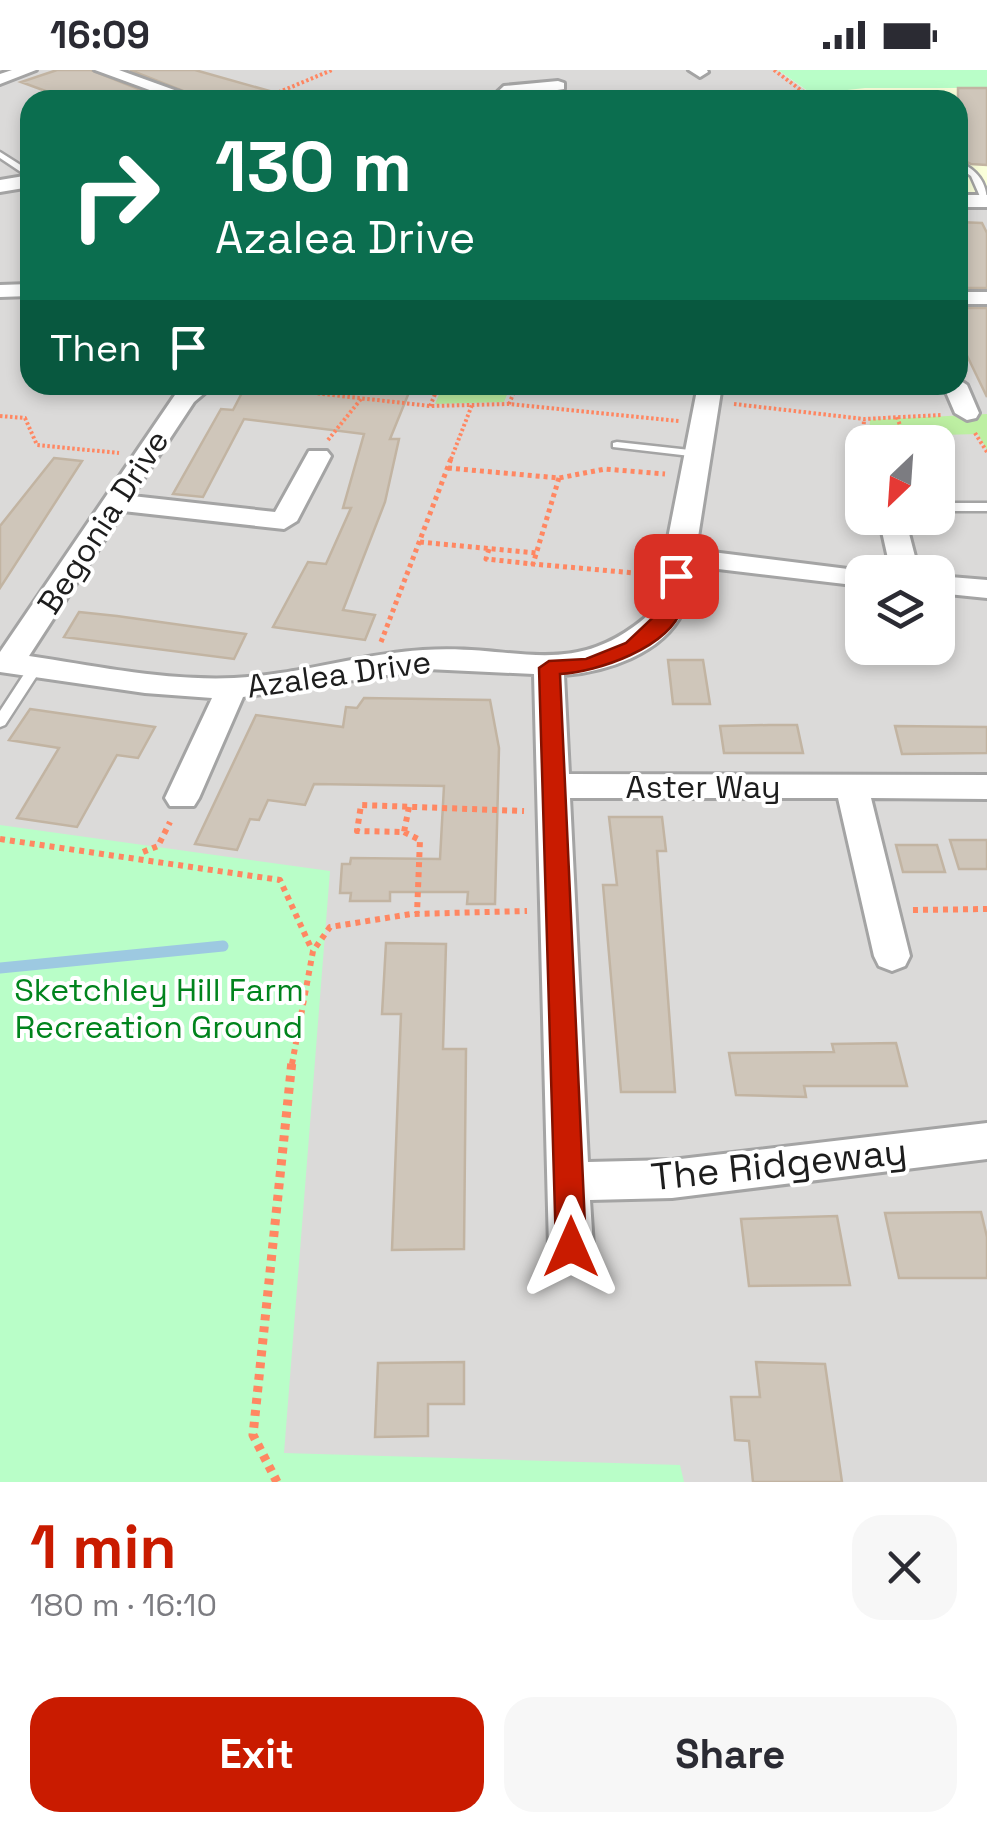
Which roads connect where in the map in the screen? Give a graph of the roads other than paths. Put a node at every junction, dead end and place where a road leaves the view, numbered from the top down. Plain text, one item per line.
1 (28, 70) edge
2 (104, 70) edge
3 (0, 79) edge
4 (558, 86) dead end
5 (164, 90) edge
6 (510, 90) edge
7 (0, 154) edge
8 (20, 170) edge
9 (968, 170) edge
10 (986, 202) edge
11 (188, 395) edge
12 (959, 395) edge
13 (708, 403) edge
14 (967, 413) road end
15 (617, 445) dead end
16 (318, 456) road end
17 (696, 465) junction
18 (115, 502) junction
19 (955, 507) edge
20 (987, 507) edge
21 (678, 566) junction
22 (845, 577) edge
23 (955, 587) edge
24 (987, 590) edge
25 (15, 664) edge
26 (549, 668) junction
27 (232, 688) junction
28 (0, 722) edge
29 (852, 787) junction
30 (987, 787) edge
31 (182, 798) dead end
32 (555, 799) junction
33 (892, 956) dead end
34 (987, 1142) edge
35 (571, 1182) junction
36 (571, 1247) dead end

1 - 3 street
2 - 5 street
4 - 6 street
7 - 8 lane
9 - 10 lane
11 - 18 street, Begonia Drive
12 - 14 street
13 - 17 street, Azalea Drive
15 - 17 lane
16 - 18 street
17 - 21 street, Azalea Drive
18 - 25 street, Begonia Drive
19 - 20 lane
21 - 22 street
21 - 26 street, Azalea Drive
23 - 24 street
25 - 27 street, Azalea Drive
25 - 28 lane
26 - 27 street, Azalea Drive
26 - 32 street
27 - 31 street
29 - 30 street, Aster Way
29 - 32 street, Aster Way
29 - 33 street
32 - 35 street
34 - 35 street, The Ridgeway
35 - 36 street

